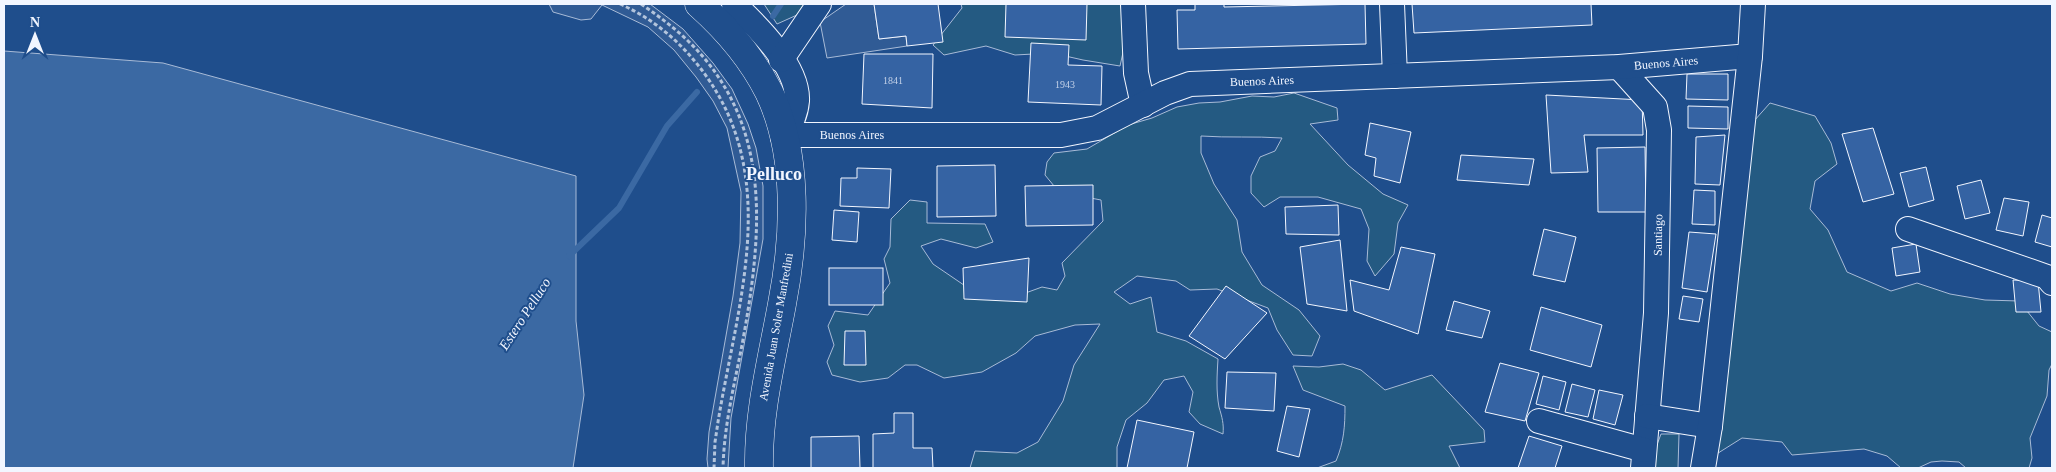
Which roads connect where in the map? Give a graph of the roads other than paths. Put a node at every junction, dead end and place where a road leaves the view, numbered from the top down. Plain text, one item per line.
1 (699, 4) edge
2 (734, 4) edge
3 (819, 4) edge
4 (1133, 4) edge
5 (1392, 4) edge
6 (1753, 4) edge
7 (1750, 56) junction
8 (781, 60) junction
9 (1619, 67) junction
10 (1395, 76) junction
11 (1143, 105) junction
12 (783, 137) junction
13 (1908, 229) dead end
14 (2052, 283) edge
15 (1647, 416) junction
16 (1539, 421) dead end
17 (1710, 426) junction
18 (1643, 459) edge
19 (758, 468) edge
20 (1703, 468) edge

1 - 12 highway, Avenida Juan Soler Manfredini
2 - 8 street
3 - 8 street
4 - 11 street
5 - 10 street
6 - 7 street
7 - 9 street, Buenos Aires
7 - 17 street
8 - 12 street
9 - 10 street, Buenos Aires
9 - 15 street, Santiago
10 - 11 street, Buenos Aires
11 - 12 street, Buenos Aires
12 - 19 highway, Avenida Juan Soler Manfredini
13 - 14 street
15 - 17 street
15 - 18 street, Santiago
16 - 18 street
17 - 20 street

